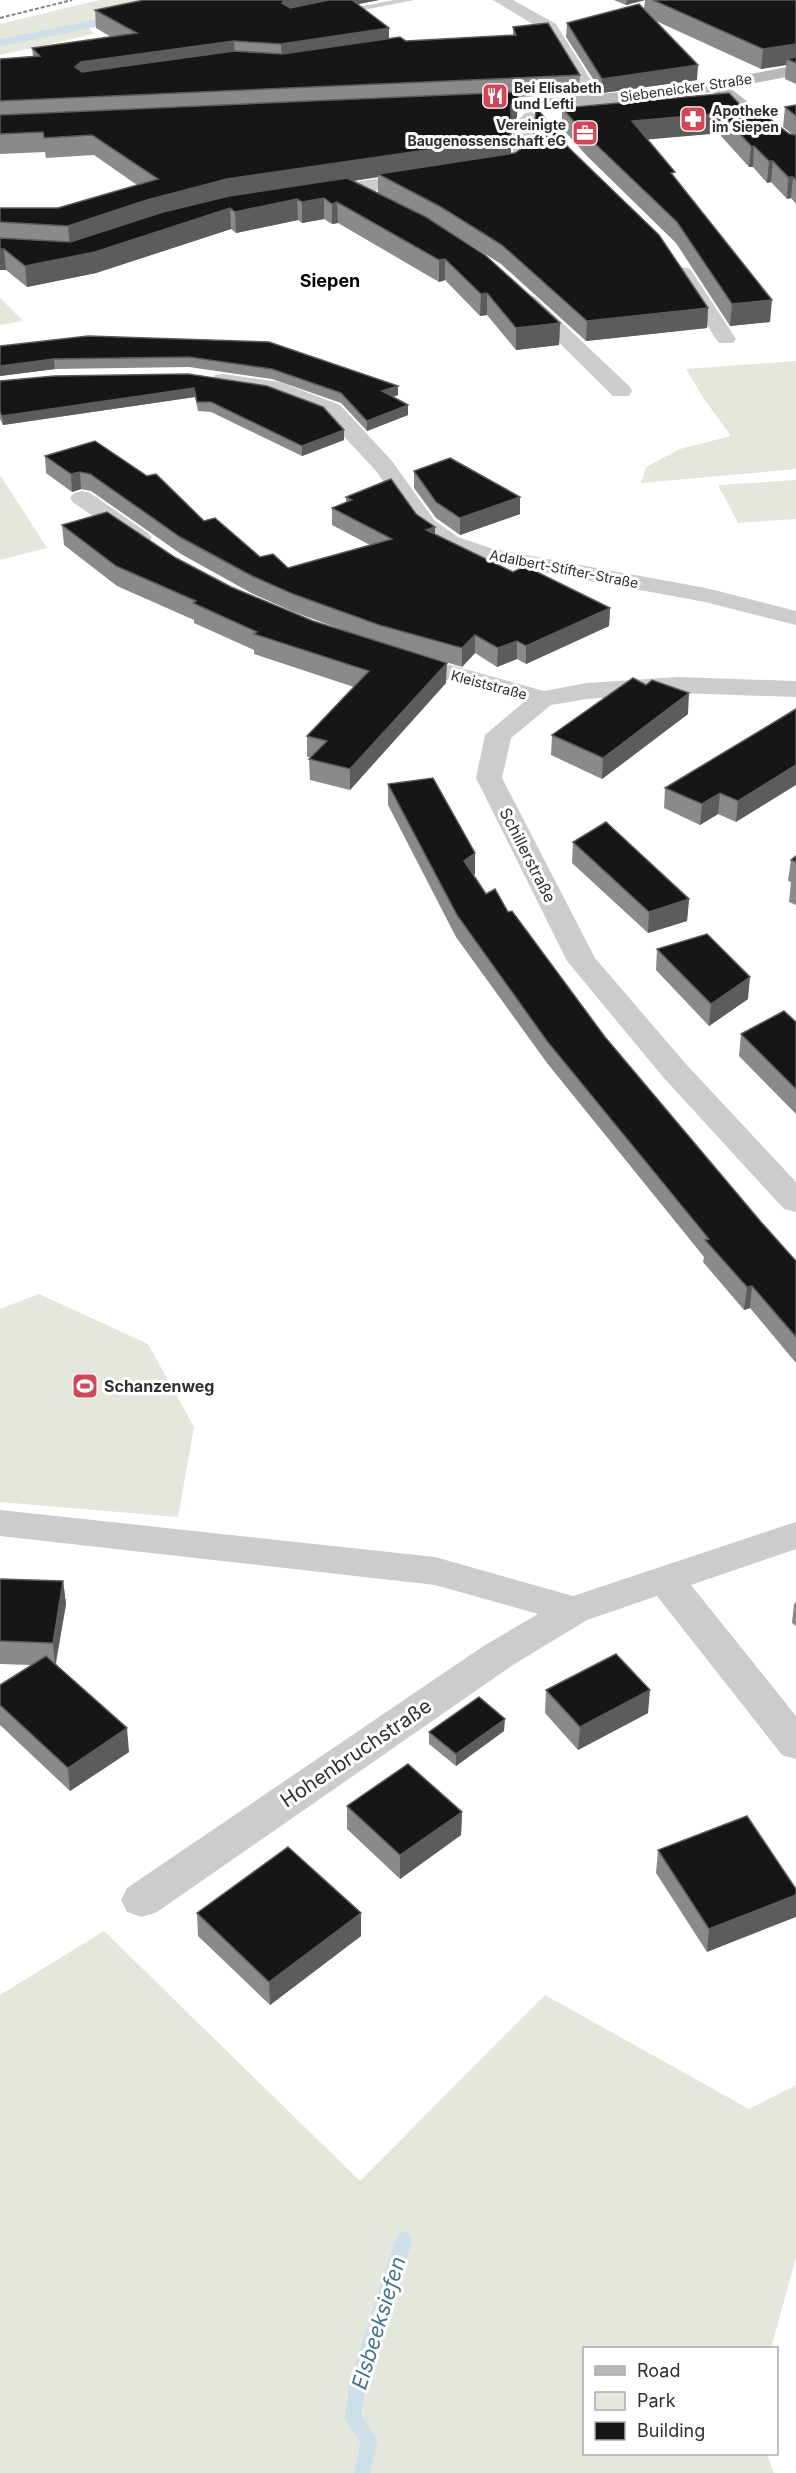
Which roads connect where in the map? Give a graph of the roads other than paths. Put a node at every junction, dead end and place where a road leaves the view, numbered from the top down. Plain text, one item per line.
1 (410, 0) edge
2 (501, 0) edge
3 (323, 15) edge
4 (569, 25) edge
5 (550, 28) junction
6 (530, 30) edge
7 (796, 70) edge
8 (715, 85) junction
9 (595, 101) junction
10 (450, 109) edge
11 (602, 119) edge
12 (539, 121) junction
13 (796, 149) edge
14 (476, 170) edge
15 (442, 175) edge
16 (349, 189) junction
17 (307, 195) edge
18 (379, 204) edge
19 (673, 259) edge
20 (512, 285) edge
21 (726, 339) dead end
22 (199, 376) edge
23 (621, 391) dead end
24 (81, 498) dead end
25 (155, 548) edge
26 (796, 618) edge
27 (384, 654) edge
28 (796, 689) edge
29 (543, 699) junction
30 (796, 1202) edge
31 (0, 1523) edge
32 (796, 1535) edge
33 (664, 1578) junction
34 (574, 1610) junction
35 (796, 1744) edge
36 (142, 1900) dead end

1 - 3 lane
2 - 5 street
4 - 5 street
5 - 6 lane
5 - 9 street
7 - 8 main road, Siebeneicker Straße
8 - 9 main road, Siebeneicker Straße
8 - 13 main road
9 - 12 main road, Siebeneicker Straße
10 - 12 main road, Siebeneicker Straße
11 - 12 lane
12 - 14 street
15 - 16 street
16 - 17 street
16 - 18 street
19 - 21 street
20 - 23 street
22 - 26 street, Adalbert-Stifter-Straße
24 - 25 street
27 - 29 street, Kleiststraße
28 - 29 street, Schillerstraße
29 - 30 street, Schillerstraße
31 - 34 street
32 - 33 street, Hohenbruchstraße
33 - 34 street, Hohenbruchstraße
33 - 35 street
34 - 36 street, Hohenbruchstraße

